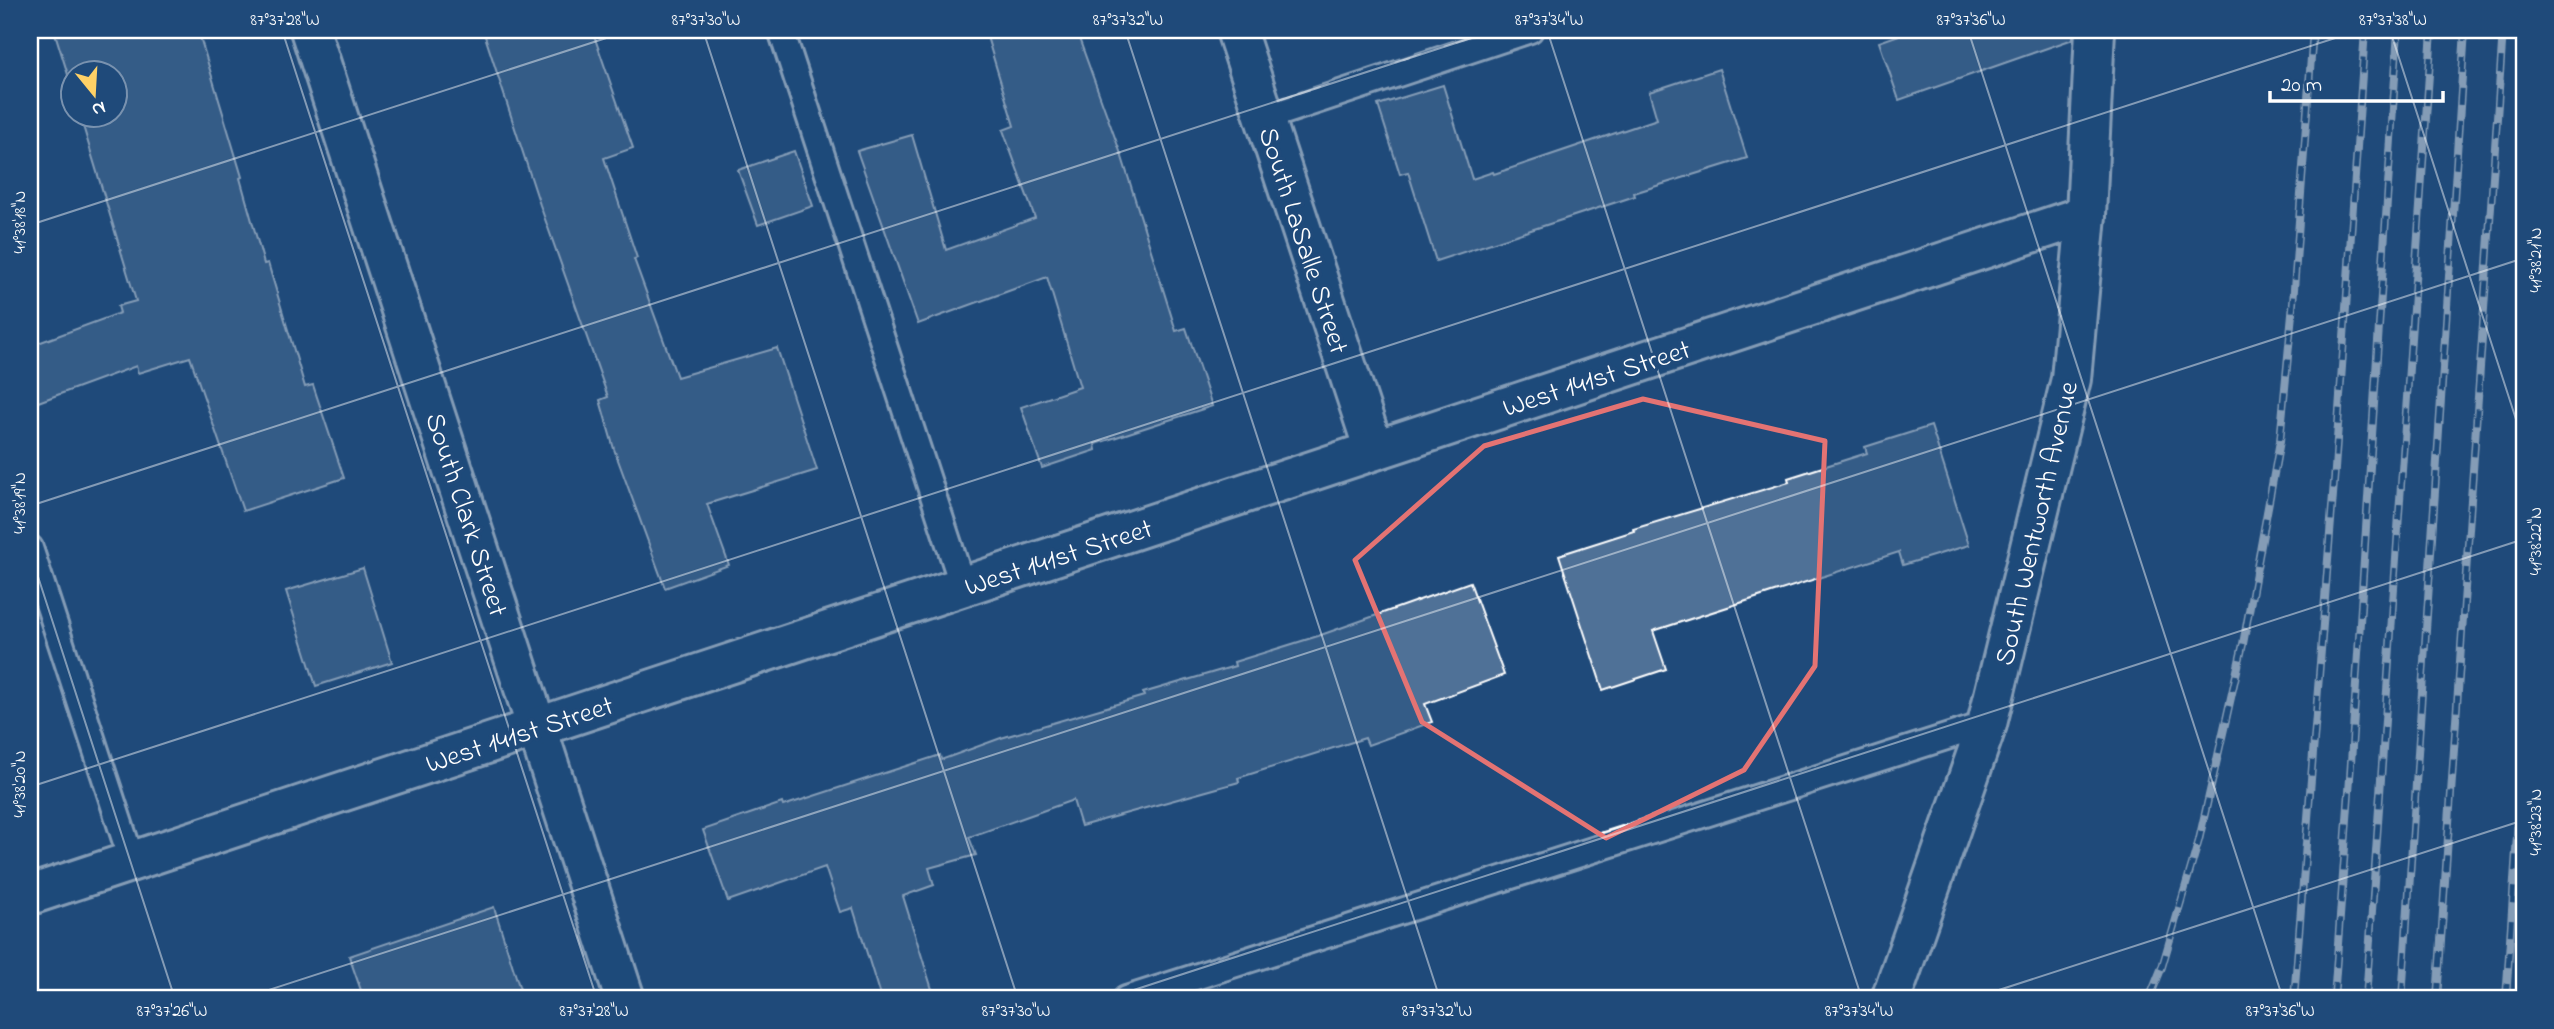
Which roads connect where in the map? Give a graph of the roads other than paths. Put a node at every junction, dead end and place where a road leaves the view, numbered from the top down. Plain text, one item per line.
1 (310, 30) edge
2 (781, 30) edge
3 (1236, 30) edge
4 (1530, 30) edge
5 (2095, 30) edge
6 (1265, 118) junction
7 (2086, 215) junction
8 (1374, 450) junction
9 (30, 548) edge
10 (963, 587) junction
11 (1987, 724) junction
12 (537, 727) junction
13 (132, 861) junction
14 (30, 895) edge
15 (625, 999) edge
16 (1126, 999) edge
17 (1891, 999) edge

1 - 12 street, South Clark Street
2 - 10 lane
3 - 6 street, South LaSalle Street
4 - 6 lane
5 - 7 street, South Wentworth Avenue
6 - 8 street, South LaSalle Street
7 - 8 street, West 141st Street
7 - 11 street, South Wentworth Avenue
8 - 10 street, West 141st Street
9 - 13 lane
10 - 12 street, West 141st Street
11 - 16 lane
11 - 17 street, South Wentworth Avenue
12 - 13 street, West 141st Street
12 - 15 street, South Clark Street
13 - 14 street, West 141st Street

